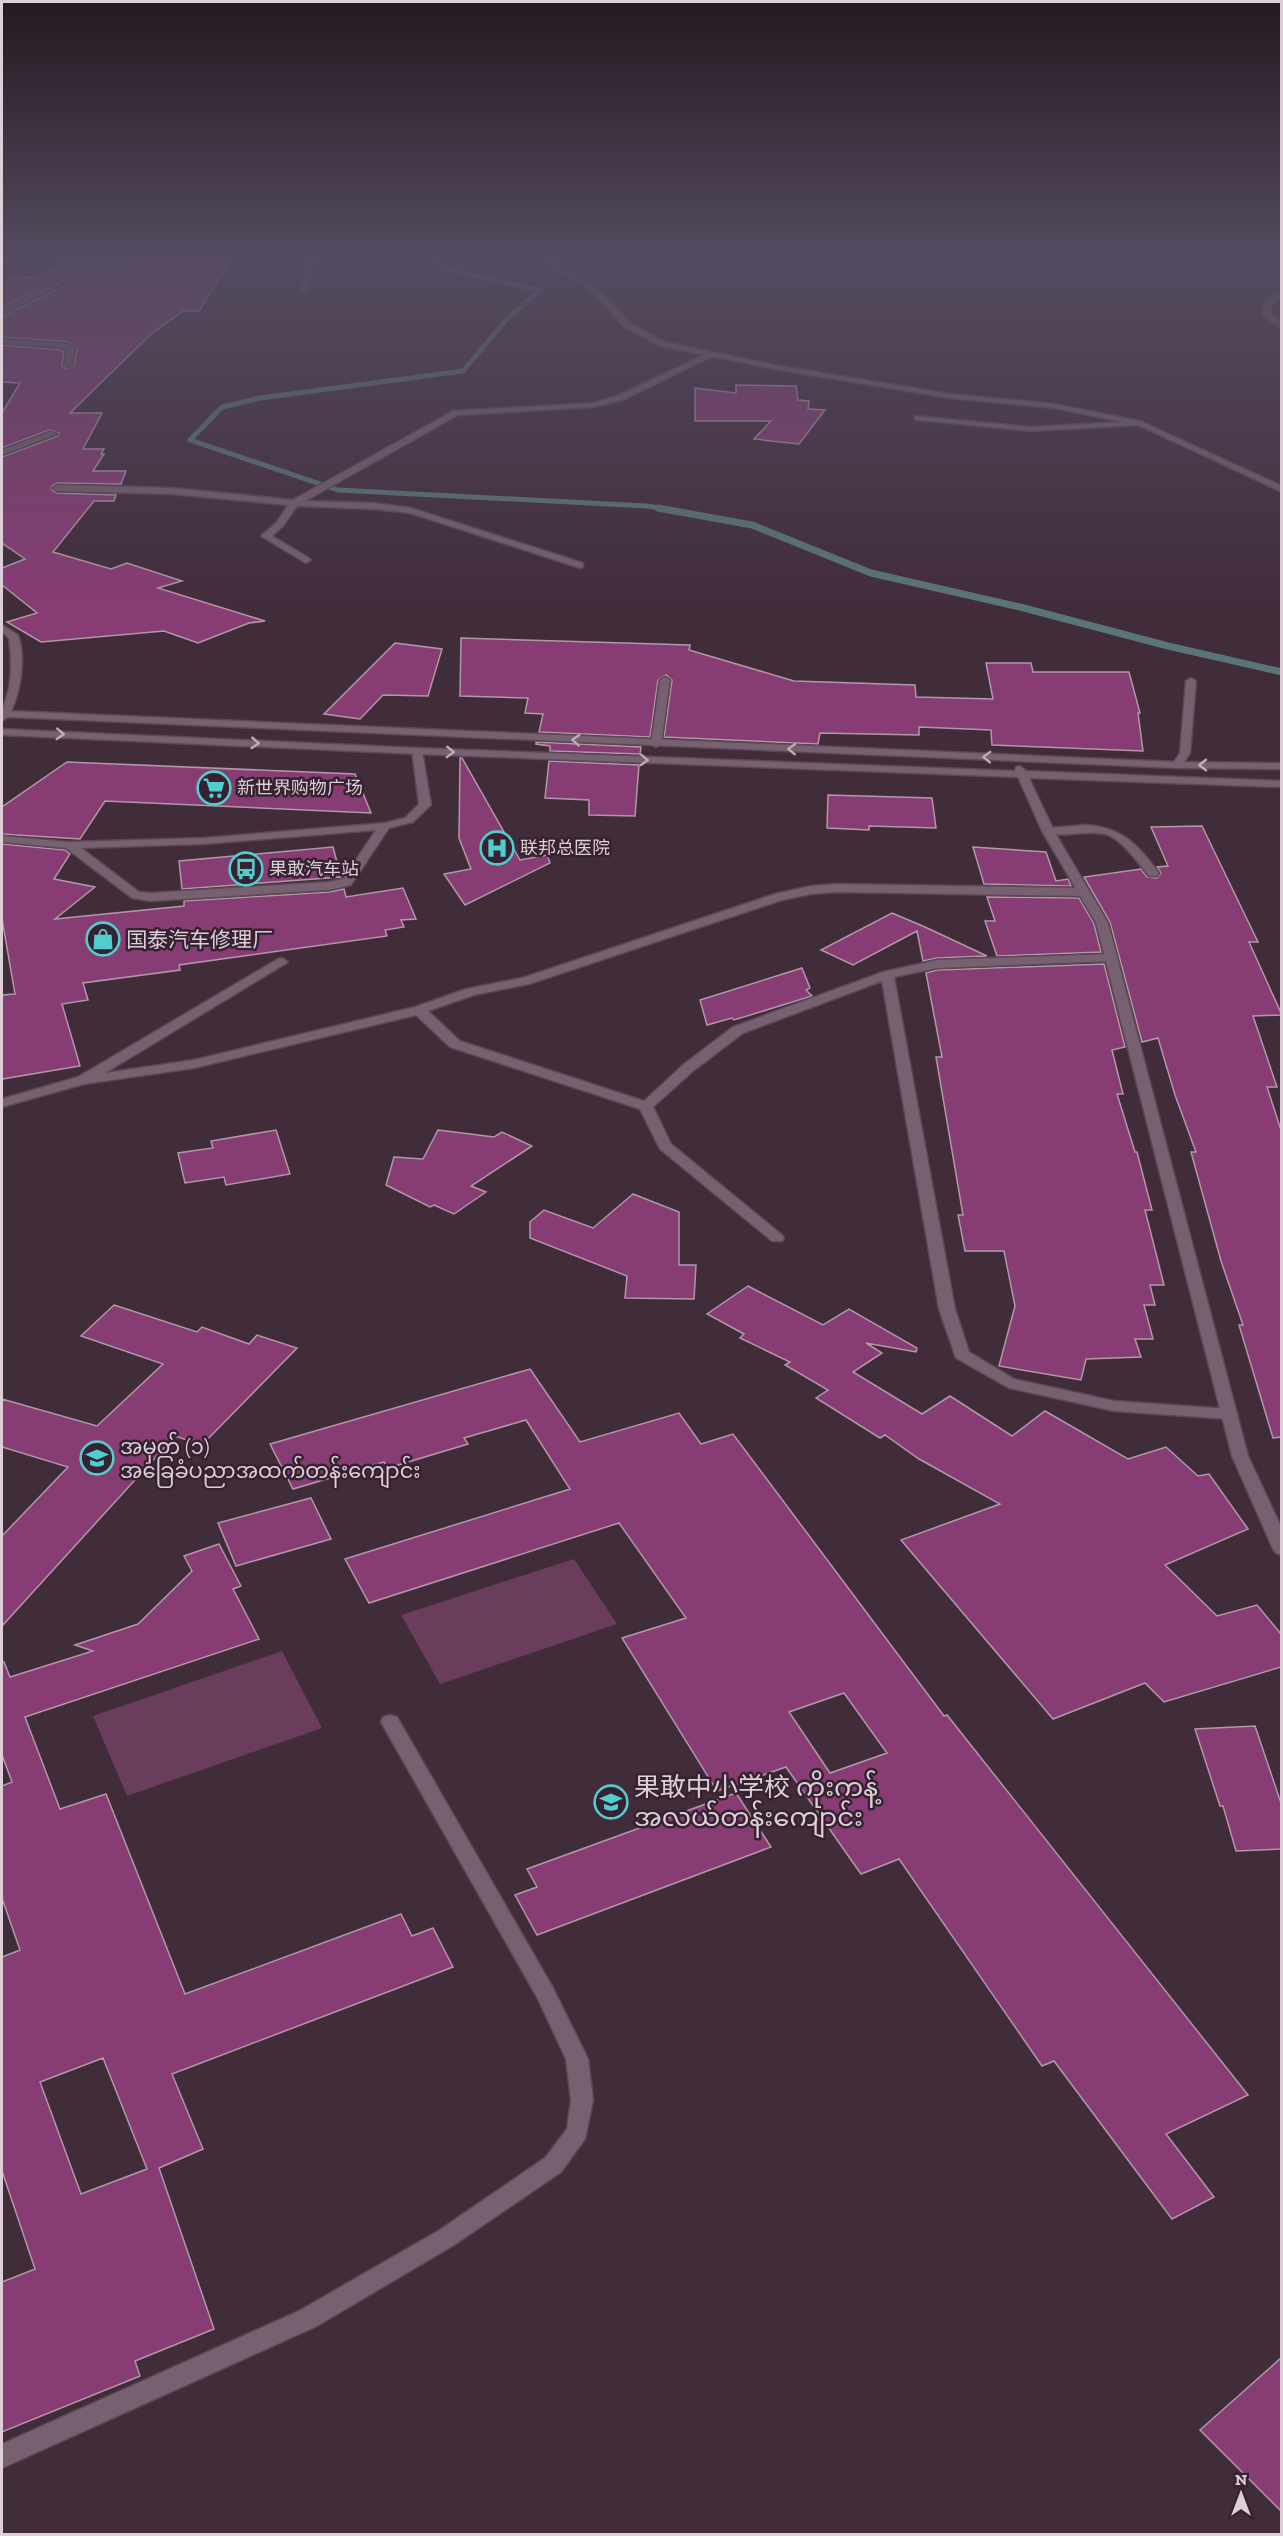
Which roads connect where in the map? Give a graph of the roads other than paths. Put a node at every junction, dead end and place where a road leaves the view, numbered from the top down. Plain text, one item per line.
1 (670, 374) edge
2 (824, 374) edge
3 (918, 418) dead end
4 (1140, 423) junction
5 (53, 434) dead end
6 (2, 453) edge
7 (57, 488) dead end
8 (1281, 490) edge
9 (294, 503) junction
10 (306, 560) dead end
11 (580, 565) dead end
12 (2, 628) edge
13 (665, 680) dead end
14 (1191, 681) dead end
15 (2, 716) edge
16 (2, 732) edge
17 (656, 744) junction
18 (417, 751) junction
19 (1018, 758) junction
20 (1177, 765) junction
21 (1281, 766) edge
22 (1021, 775) junction
23 (1281, 784) edge
24 (385, 826) junction
25 (1048, 831) junction
26 (2, 839) edge
27 (69, 844) junction
28 (1153, 873) dead end
29 (1084, 892) junction
30 (1111, 957) junction
31 (282, 962) dead end
32 (887, 975) junction
33 (420, 1010) junction
34 (83, 1080) junction
35 (2, 1103) edge
36 (646, 1106) junction
37 (777, 1238) dead end
38 (1229, 1414) junction
39 (1281, 1550) edge
40 (390, 1722) dead end
41 (2, 2456) edge

1 - 9 main road
2 - 4 main road
3 - 4 main road
4 - 8 main road
5 - 6 main road
7 - 9 main road
9 - 10 main road
9 - 11 main road
12 - 15 main road
13 - 17 main road
14 - 20 main road
17 -> 15 main road
16 -> 18 main road
19 -> 17 main road
18 -> 22 main road
18 - 24 main road
19 - 20 main road
19 - 22 main road
21 -> 20 main road
22 - 23 main road
22 - 25 main road
24 - 27 main road
24 - 27 main road
25 - 28 main road
25 - 29 main road
26 - 27 main road
29 - 30 main road
29 - 33 main road
30 - 32 main road
30 - 38 main road
31 - 34 main road
32 - 36 main road
32 - 38 main road
33 - 34 main road
33 - 36 main road
34 - 35 main road
36 - 37 main road
38 - 39 main road
40 - 41 main road

